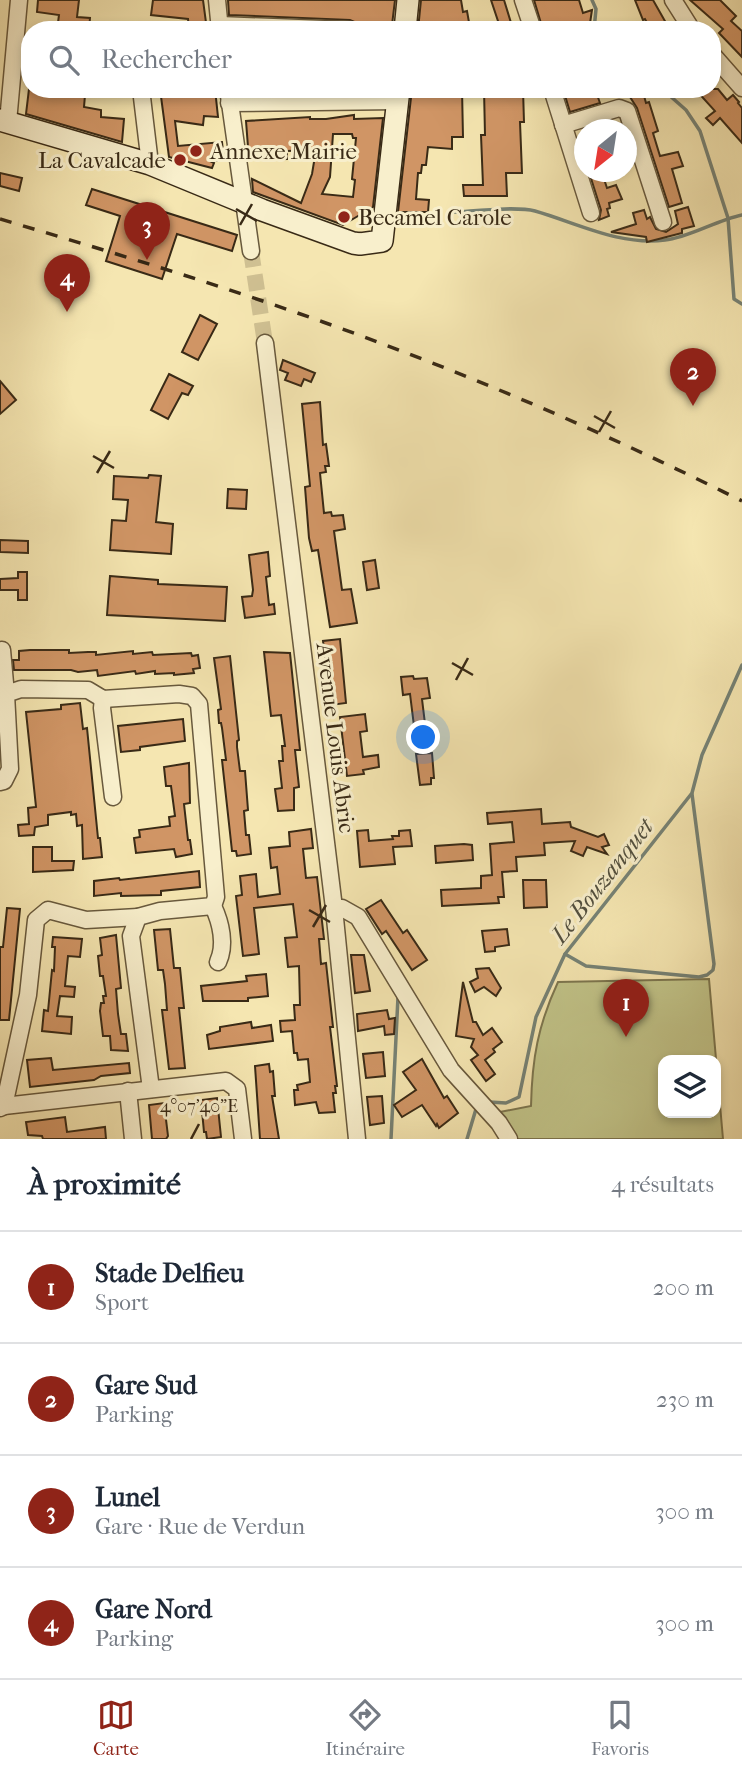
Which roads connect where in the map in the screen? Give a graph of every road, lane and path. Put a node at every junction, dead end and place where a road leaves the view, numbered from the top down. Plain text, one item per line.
1 (19, 0) edge
2 (217, 0) edge
3 (408, 0) edge
4 (523, 0) edge
5 (673, 0) edge
6 (219, 21) edge
7 (406, 21) edge
8 (530, 21) edge
9 (686, 21) edge
10 (721, 64) edge
11 (742, 88) edge
12 (142, 98) edge
13 (228, 98) edge
14 (398, 98) edge
15 (555, 98) edge
16 (4, 121) edge
17 (563, 125) junction
18 (150, 164) junction
19 (243, 201) junction
20 (591, 213) dead end
21 (663, 222) dead end
22 (251, 251) tunnel mouth
23 (265, 343) tunnel mouth
24 (2, 650) dead end
25 (6, 694) junction
26 (103, 699) junction
27 (0, 782) edge
28 (113, 797) dead end
29 (214, 906) junction
30 (334, 908) junction
31 (138, 917) junction
32 (218, 962) dead end
33 (150, 1089) junction
34 (128, 1091) junction
35 (2, 1107) edge
36 (132, 1139) edge
37 (243, 1139) edge
38 (357, 1139) edge
39 (509, 1139) edge

1 - 16 street
2 - 6 street
3 - 7 main road
4 - 8 street
5 - 9 street
10 - 11 street
12 - 18 street
13 - 19 street
14 - 19 main road
15 - 17 street
16 - 18 main road
17 - 20 street
17 - 21 street
18 - 19 main road
19 - 22 street
23 - 30 street, Avenue Louis Abric
24 - 25 street
25 - 26 street
25 - 27 street
26 - 28 street
26 - 29 street
29 - 31 street
29 - 32 street
30 - 38 street, Avenue Louis Abric
30 - 39 street
31 - 33 street
31 - 35 street
33 - 34 street
33 - 37 street
34 - 35 street
34 - 36 street

